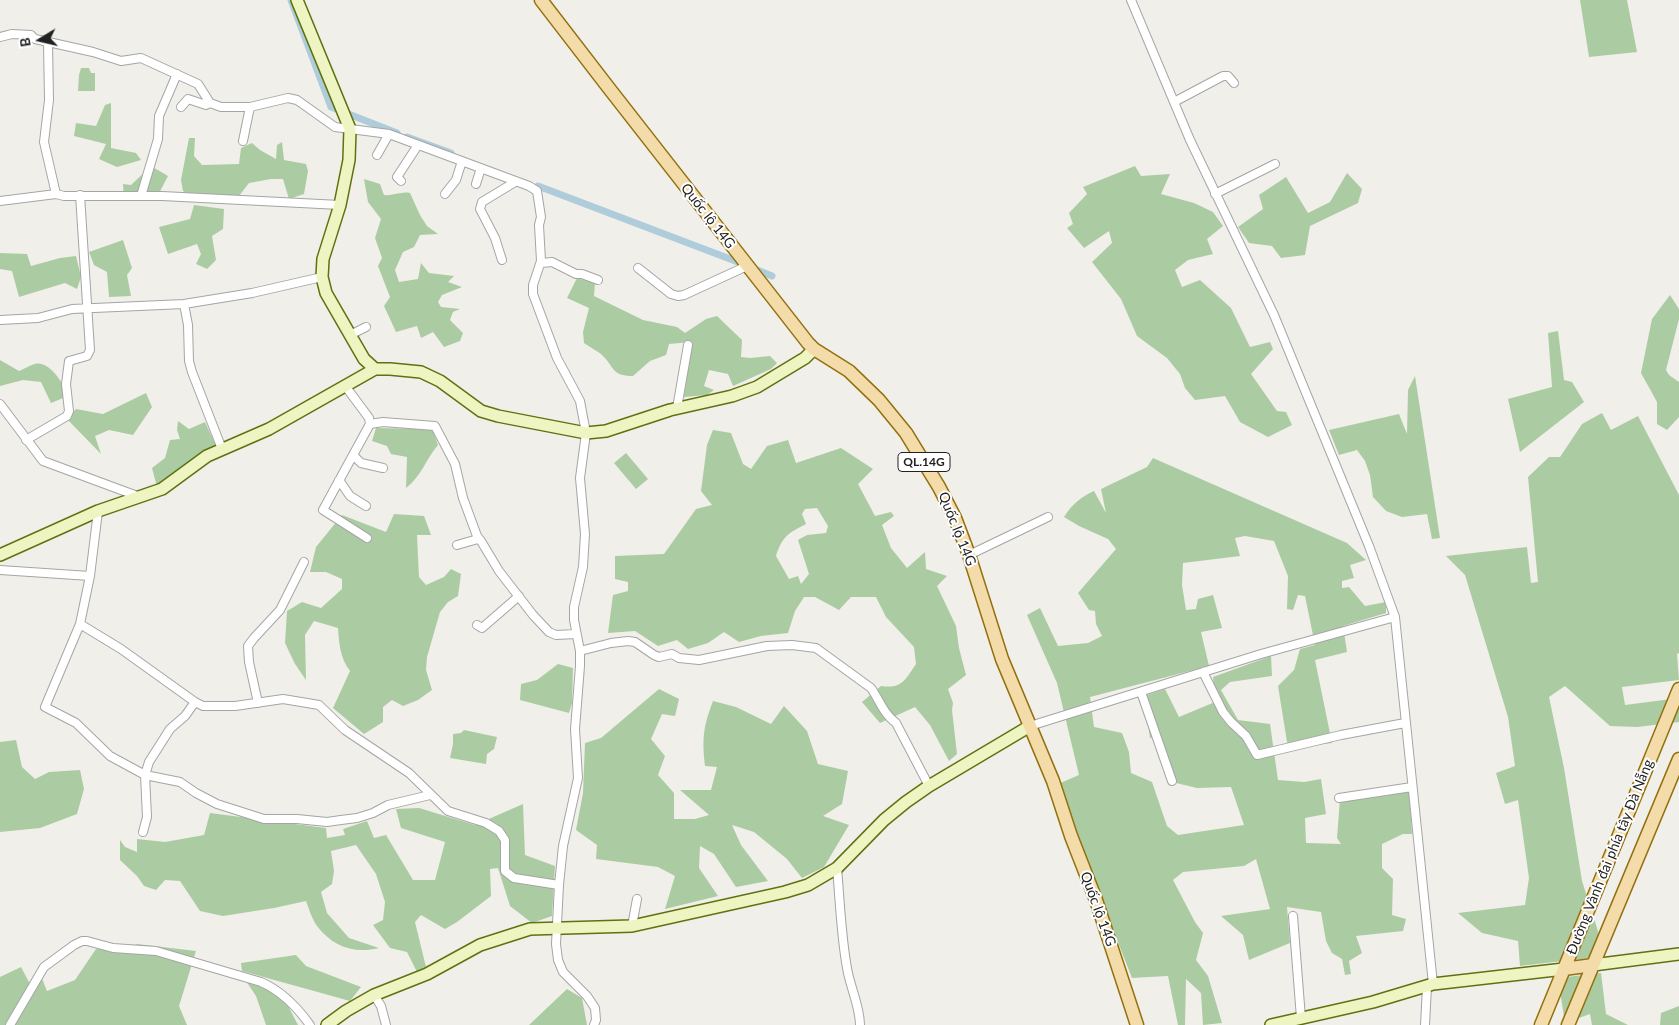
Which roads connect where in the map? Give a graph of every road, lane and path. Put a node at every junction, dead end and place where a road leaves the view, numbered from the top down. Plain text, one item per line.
1 (297, 0) edge
2 (542, 0) edge
3 (1131, 0) edge
4 (0, 37) edge
5 (48, 43) junction
6 (177, 74) junction
7 (1234, 83) dead end
8 (1174, 102) junction
9 (210, 103) junction
10 (250, 107) junction
11 (181, 108) dead end
12 (350, 129) junction
13 (390, 134) junction
14 (243, 141) dead end
15 (418, 145) junction
16 (377, 155) dead end
17 (462, 161) junction
18 (1275, 164) dead end
19 (482, 168) junction
20 (401, 181) dead end
21 (515, 182) junction
22 (476, 184) dead end
23 (56, 194) junction
24 (445, 194) dead end
25 (1215, 194) junction
26 (80, 195) junction
27 (141, 196) junction
28 (0, 201) edge
29 (340, 205) junction
30 (502, 260) dead end
31 (541, 263) junction
32 (747, 266) junction
33 (638, 268) dead end
34 (322, 277) junction
35 (598, 280) dead end
36 (184, 304) junction
37 (87, 308) junction
38 (0, 320) edge
39 (366, 327) dead end
40 (350, 335) junction
41 (688, 345) dead end
42 (814, 349) junction
43 (375, 369) junction
44 (346, 387) junction
45 (0, 404) edge
46 (677, 408) junction
47 (370, 424) junction
48 (586, 433) junction
49 (26, 440) junction
50 (222, 450) junction
51 (353, 455) junction
52 (382, 468) dead end
53 (339, 480) junction
54 (140, 496) junction
55 (366, 506) dead end
56 (98, 511) junction
57 (1048, 517) dead end
58 (367, 538) dead end
59 (481, 542) junction
60 (457, 546) dead end
61 (0, 555) edge
62 (969, 555) junction
63 (304, 562) dead end
64 (0, 570) edge
65 (90, 576) junction
66 (519, 596) junction
67 (1395, 617) junction
68 (80, 624) junction
69 (477, 625) dead end
70 (576, 634) junction
71 (580, 651) junction
72 (1203, 672) junction
73 (1679, 689) edge
74 (1141, 692) junction
75 (194, 702) junction
76 (258, 703) junction
77 (1405, 723) junction
78 (1030, 726) junction
79 (1679, 759) edge
80 (145, 775) junction
81 (1172, 781) dead end
82 (929, 786) junction
83 (1412, 786) junction
84 (430, 795) junction
85 (1339, 798) dead end
86 (143, 832) dead end
87 (837, 868) junction
88 (559, 885) junction
89 (637, 899) dead end
90 (1293, 916) dead end
91 (632, 926) junction
92 (556, 929) junction
93 (1679, 954) edge
94 (1593, 966) junction
95 (1564, 969) junction
96 (1430, 985) junction
97 (374, 995) junction
98 (1301, 1018) junction
99 (10, 1025) edge
100 (310, 1025) edge
101 (327, 1025) edge
102 (386, 1025) edge
103 (594, 1025) edge
104 (860, 1025) edge
105 (1137, 1025) edge
106 (1271, 1025) edge
107 (1425, 1025) edge
108 (1541, 1025) edge
109 (1568, 1025) edge

1 - 12 street
2 - 32 main road, Quốc lộ 14G / QL.14G
3 - 8 street
4 - 5 street
5 - 6 street
5 - 23 street
6 - 9 street
6 - 27 street
7 - 8 street
8 - 25 street
9 - 10 street
9 - 11 street
10 - 12 street
10 - 14 street
12 - 13 street
12 - 29 street
13 - 15 street
13 - 16 street
15 - 17 street
15 - 20 street
17 - 19 street
17 - 24 street
18 - 25 street
19 - 21 street
19 - 22 street
21 - 30 street
21 - 31 street
23 - 26 street
23 - 28 street
25 - 67 street
26 - 27 street
26 - 37 street
27 - 29 street
29 - 34 street
31 - 35 street
31 - 48 street
32 - 33 street
32 - 42 main road, Quốc lộ 14G / QL.14G
34 - 36 street
34 - 40 street
36 - 37 street
36 - 50 street
37 - 38 street
37 - 49 street
39 - 40 street
40 - 43 street
41 - 46 street
42 - 46 street
42 - 62 main road, Quốc lộ 14G / QL.14G
43 - 44 street
43 - 48 street
44 - 47 street
44 - 50 street
45 - 49 street
46 - 48 street
47 - 51 street
47 - 59 street
48 - 70 street
49 - 54 street
50 - 54 street
51 - 52 street
51 - 53 street
53 - 55 street
53 - 58 street
54 - 56 street
56 - 61 street
56 - 65 street
57 - 62 street
59 - 60 street
59 - 66 street
62 - 78 main road, Quốc lộ 14G / QL.14G
63 - 76 street
64 - 65 street
65 - 68 street
66 - 69 street
66 - 70 street
67 - 72 street
67 - 77 street
68 - 75 street
68 - 80 street
70 - 71 street
71 - 82 street
71 - 88 street
72 - 74 street
72 - 77 street
73 - 95 main road, Đường Vành đai phía tây Đà Nẵng
74 - 78 street
74 - 81 street
75 - 76 street
75 - 80 street
76 - 84 street
77 - 83 street
78 - 82 street
78 - 105 main road, Quốc lộ 14G / QL.14G
79 - 94 main road, Đường Vành đai phía tây Đà Nẵng
80 - 84 street
80 - 86 street
82 - 87 street
83 - 85 street
83 - 96 street
84 - 88 street
87 - 91 street
87 - 104 street
88 - 92 street
89 - 91 street
90 - 98 street
91 - 92 street
92 - 97 street
92 - 103 street
93 - 94 street
94 - 95 main road
94 - 109 main road, Đường Vành đai phía tây Đà Nẵng
95 - 96 street
95 - 108 main road, Đường Vành đai phía tây Đà Nẵng
96 - 98 street
96 - 107 street
97 - 101 street
97 - 102 street
98 - 106 street
99 - 100 street

